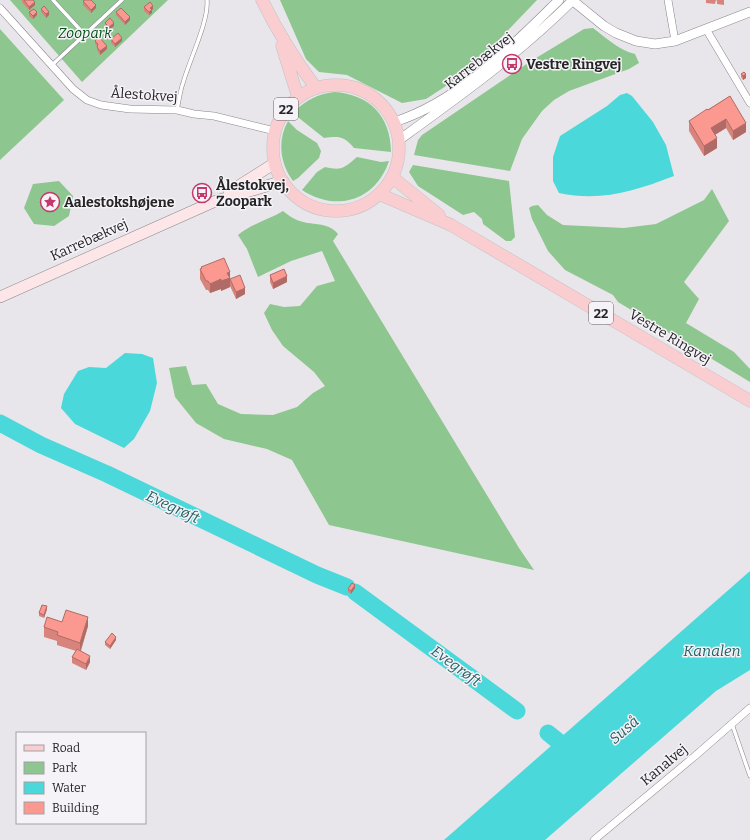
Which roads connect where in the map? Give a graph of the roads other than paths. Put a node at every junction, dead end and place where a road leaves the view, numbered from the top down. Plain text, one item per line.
1 (53, 0) edge
2 (122, 0) edge
3 (207, 0) edge
4 (262, 0) edge
5 (559, 0) edge
6 (572, 0) edge
7 (668, 0) edge
8 (0, 8) edge
9 (750, 12) edge
10 (274, 24) junction
11 (706, 30) junction
12 (85, 35) junction
13 (675, 41) junction
14 (52, 65) junction
15 (316, 88) junction
16 (298, 97) junction
17 (750, 103) edge
18 (177, 110) junction
19 (394, 122) junction
20 (275, 131) junction
21 (399, 140) junction
22 (275, 162) junction
23 (392, 177) junction
24 (283, 181) junction
25 (379, 194) junction
26 (213, 202) junction
27 (451, 225) junction
28 (0, 297) edge
29 (750, 401) edge
30 (750, 708) edge
31 (732, 723) junction
32 (750, 776) edge
33 (594, 840) edge

1 - 12 lane
2 - 12 lane
3 - 18 lane
4 - 10 main road, 22
5 - 19 street, Karrebækvej
6 - 13 street
6 - 21 street, Karrebækvej
7 - 13 street
8 - 14 street, Ålestokvej
9 - 11 street
10 - 15 main road, 22
10 - 16 main road, 22
11 - 13 street
11 - 17 street
12 - 14 lane
14 - 18 street, Ålestokvej
15 - 16 main road, 22
15 - 19 main road, 22
16 - 20 main road, 22
18 - 20 street, Ålestokvej
19 - 21 main road, 22
20 - 22 main road, 22
21 - 23 main road, 22
22 - 24 main road, 22
22 - 26 main road, Karrebækvej
23 - 25 main road, 22
23 - 27 main road, Vestre Ringvej / 22
24 - 25 main road, 22
24 - 26 main road, Karrebækvej
25 - 27 main road, Vestre Ringvej / 22
26 - 28 main road, Karrebækvej
27 - 29 main road, Vestre Ringvej / 22
30 - 31 street, Kanalvej
31 - 32 lane
31 - 33 street, Kanalvej

